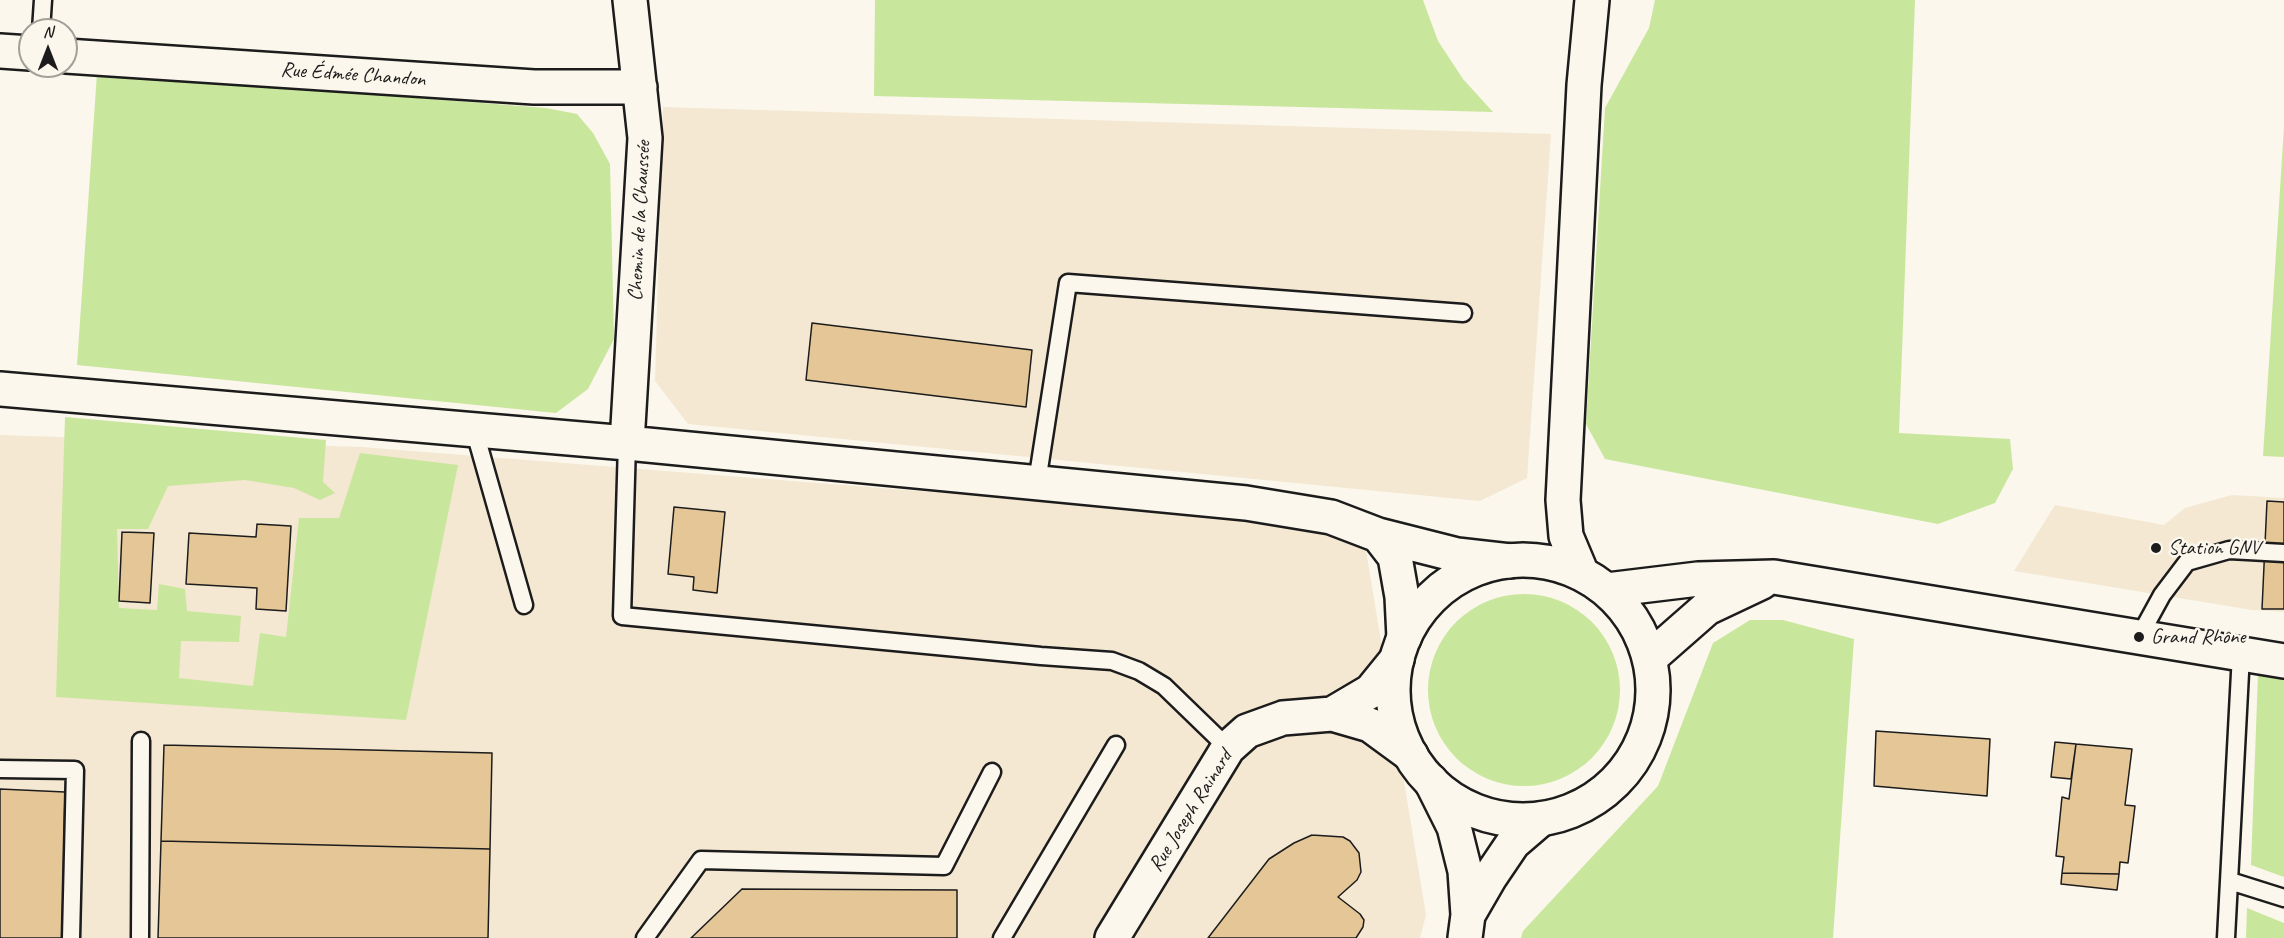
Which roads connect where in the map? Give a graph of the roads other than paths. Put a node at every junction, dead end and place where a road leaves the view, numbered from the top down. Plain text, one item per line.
1 (43, 0) edge
2 (630, 0) edge
3 (1592, 0) edge
4 (42, 18) edge
5 (0, 51) edge
6 (18, 52) edge
7 (78, 57) edge
8 (640, 87) junction
9 (1463, 313) dead end
10 (0, 388) edge
11 (474, 429) junction
12 (627, 443) junction
13 (1037, 482) junction
14 (1563, 500) junction
15 (1378, 535) junction
16 (2284, 553) edge
17 (1516, 560) junction
18 (1774, 577) junction
19 (1595, 582) junction
20 (524, 605) dead end
21 (2139, 637) junction
22 (1400, 648) junction
23 (2241, 654) junction
24 (1650, 658) junction
25 (2284, 661) edge
26 (1332, 714) junction
27 (141, 741) dead end
28 (1116, 745) dead end
29 (1228, 748) junction
30 (1411, 755) junction
31 (0, 769) edge
32 (993, 772) dead end
33 (1431, 782) junction
34 (1541, 819) junction
35 (2230, 881) junction
36 (2284, 898) edge
37 (1466, 927) edge
38 (71, 938) edge
39 (140, 938) edge
40 (645, 938) edge
41 (1002, 938) edge
42 (1112, 938) edge
43 (2226, 938) edge

1 - 4 lane
2 - 8 street, Chemin de la Chaussée
3 - 14 street
5 - 6 street
7 - 8 street, Rue Édmée Chandon
8 - 12 street, Chemin de la Chaussée
9 - 13 lane
10 - 11 street
11 - 12 street
11 - 20 lane
12 - 13 street
12 - 29 lane
13 - 15 street
14 - 17 street
14 - 19 street
15 - 17 street
15 - 22 street
16 - 21 lane
17 - 19 street
17 - 22 street
18 - 19 street
18 - 21 street
18 - 24 street
19 - 24 street
21 - 23 street
22 - 26 street
22 - 30 street
23 - 25 street
23 - 35 lane
24 - 34 street
26 - 29 street, Rue Joseph Rainard
26 - 30 street
27 - 39 lane
28 - 41 lane
29 - 42 street, Rue Joseph Rainard
30 - 33 street
31 - 38 lane
32 - 40 lane
33 - 34 street
33 - 37 street
34 - 37 street
35 - 36 lane
35 - 43 lane

